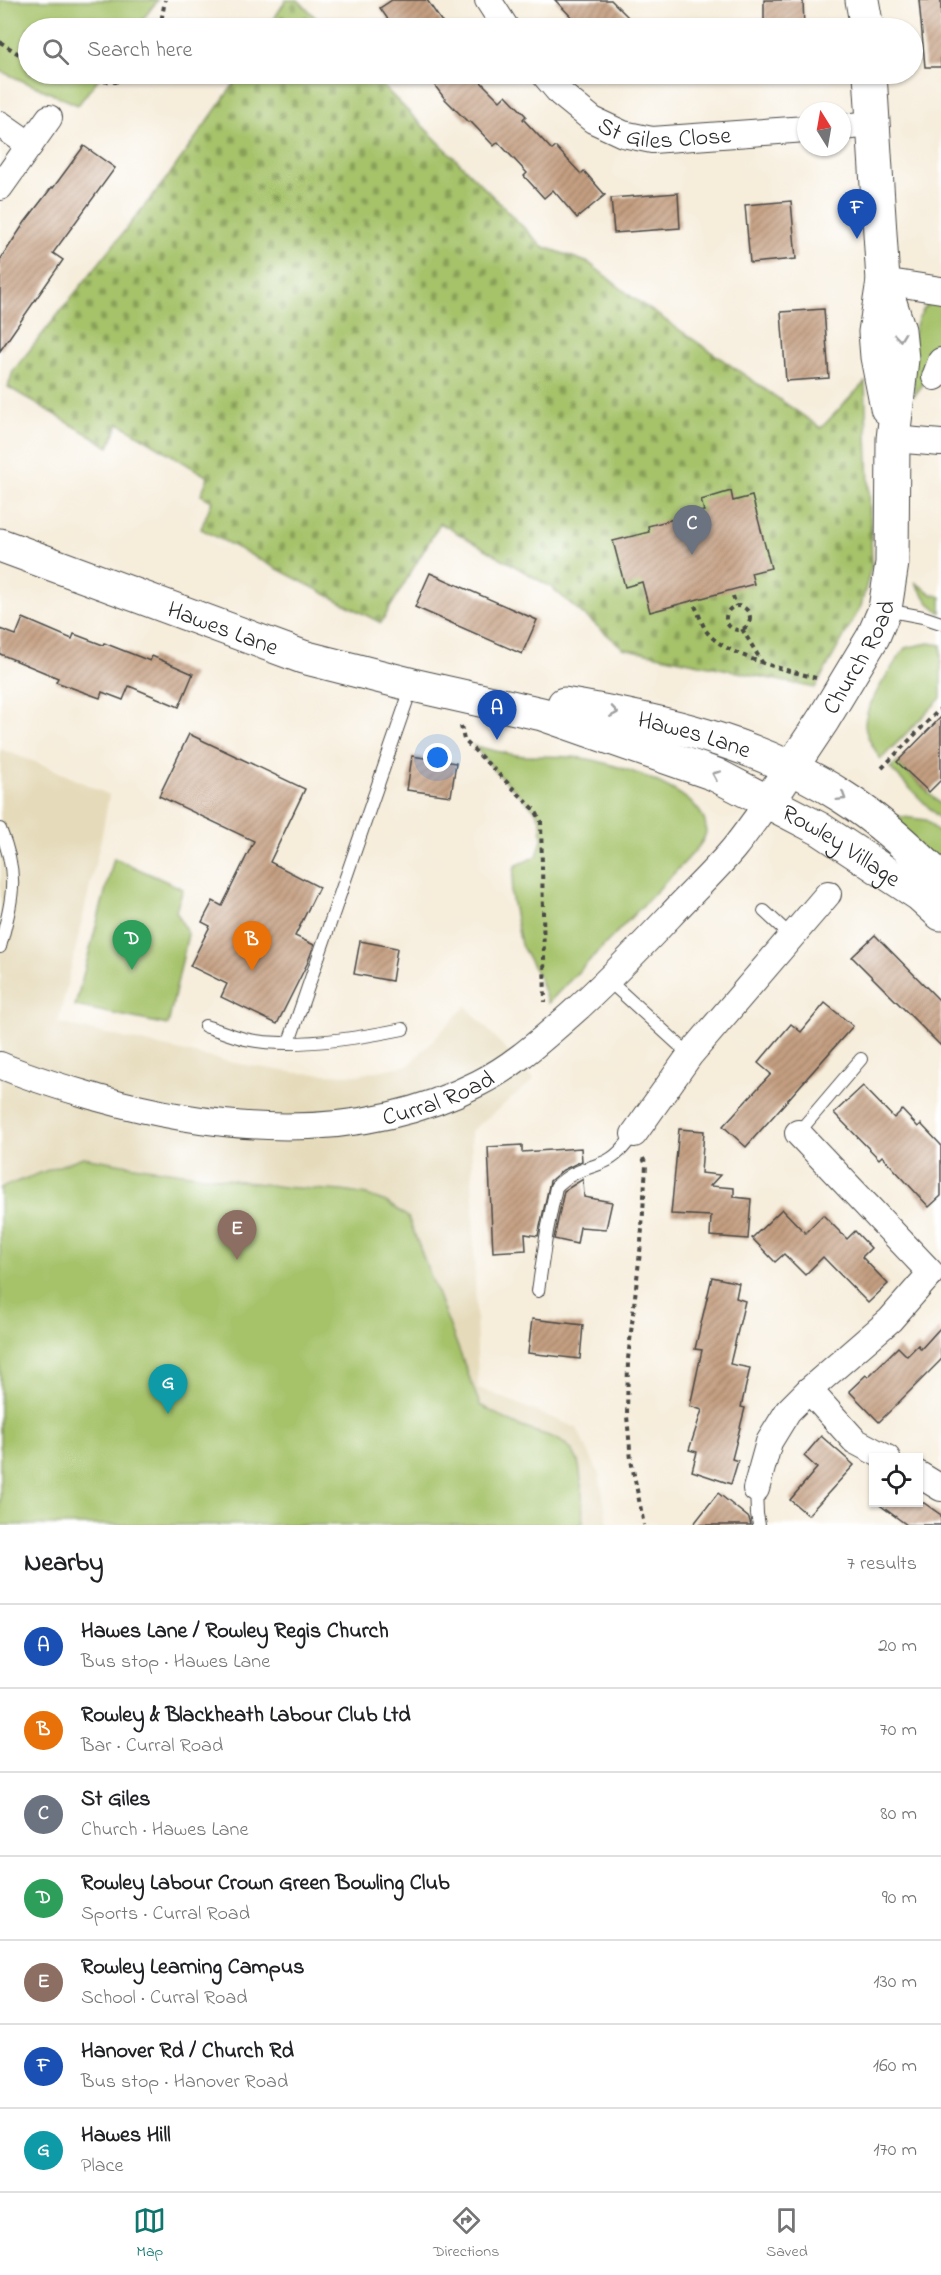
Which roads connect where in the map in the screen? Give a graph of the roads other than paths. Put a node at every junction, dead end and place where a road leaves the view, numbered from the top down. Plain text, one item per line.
1 (488, 0) edge
2 (500, 18) edge
3 (552, 84) edge
4 (868, 84) edge
5 (49, 118) dead end
6 (0, 124) edge
7 (858, 126) edge
8 (797, 130) edge
9 (30, 145) junction
10 (0, 187) edge
11 (883, 281) junction
12 (941, 290) edge
13 (893, 439) junction
14 (941, 443) edge
15 (0, 545) edge
16 (885, 609) junction
17 (941, 623) edge
18 (413, 685) junction
19 (452, 693) junction
20 (791, 768) junction
21 (769, 801) junction
22 (0, 829) edge
23 (941, 879) edge
24 (828, 894) dead end
25 (764, 911) dead end
26 (941, 914) edge
27 (792, 937) junction
28 (0, 947) edge
29 (609, 981) junction
30 (205, 1026) dead end
31 (403, 1029) dead end
32 (289, 1042) junction
33 (690, 1055) junction
34 (861, 1059) dead end
35 (0, 1065) edge
36 (798, 1133) joint
37 (634, 1134) joint
38 (936, 1277) edge
39 (538, 1291) dead end
40 (809, 1390) junction
41 (878, 1453) edge
42 (923, 1477) edge
43 (941, 1488) edge
44 (756, 1489) joint
45 (759, 1525) edge

1 - 2 street
3 - 8 street, St Giles Close
4 - 7 main road, Church Road
5 - 9 street
6 - 9 street
7 - 11 main road, Church Road
9 - 10 street
11 - 12 street
11 - 13 main road, Church Road
13 - 14 street
13 - 16 main road, Church Road
15 - 18 main road, Hawes Lane
16 - 17 lane
16 - 20 main road, Church Road
18 - 19 main road, Hawes Lane
18 - 32 lane
19 -> 20 main road, Hawes Lane
21 -> 19 main road, Hawes Lane
20 - 21 main road, Church Road
20 -> 23 main road, Rowley Village
21 - 26 main road, Rowley Village
21 - 29 street, Curral Road
22 - 28 lane
24 - 27 street
25 - 27 lane
27 - 33 street
29 - 33 lane
29 - 35 street, Curral Road
30 - 32 lane
31 - 32 lane
33 - 37 street
34 - 36 lane
36 - 38 street
37 - 39 lane
38 - 40 street
40 - 41 street
40 - 44 street
42 - 43 street
44 - 45 lane

